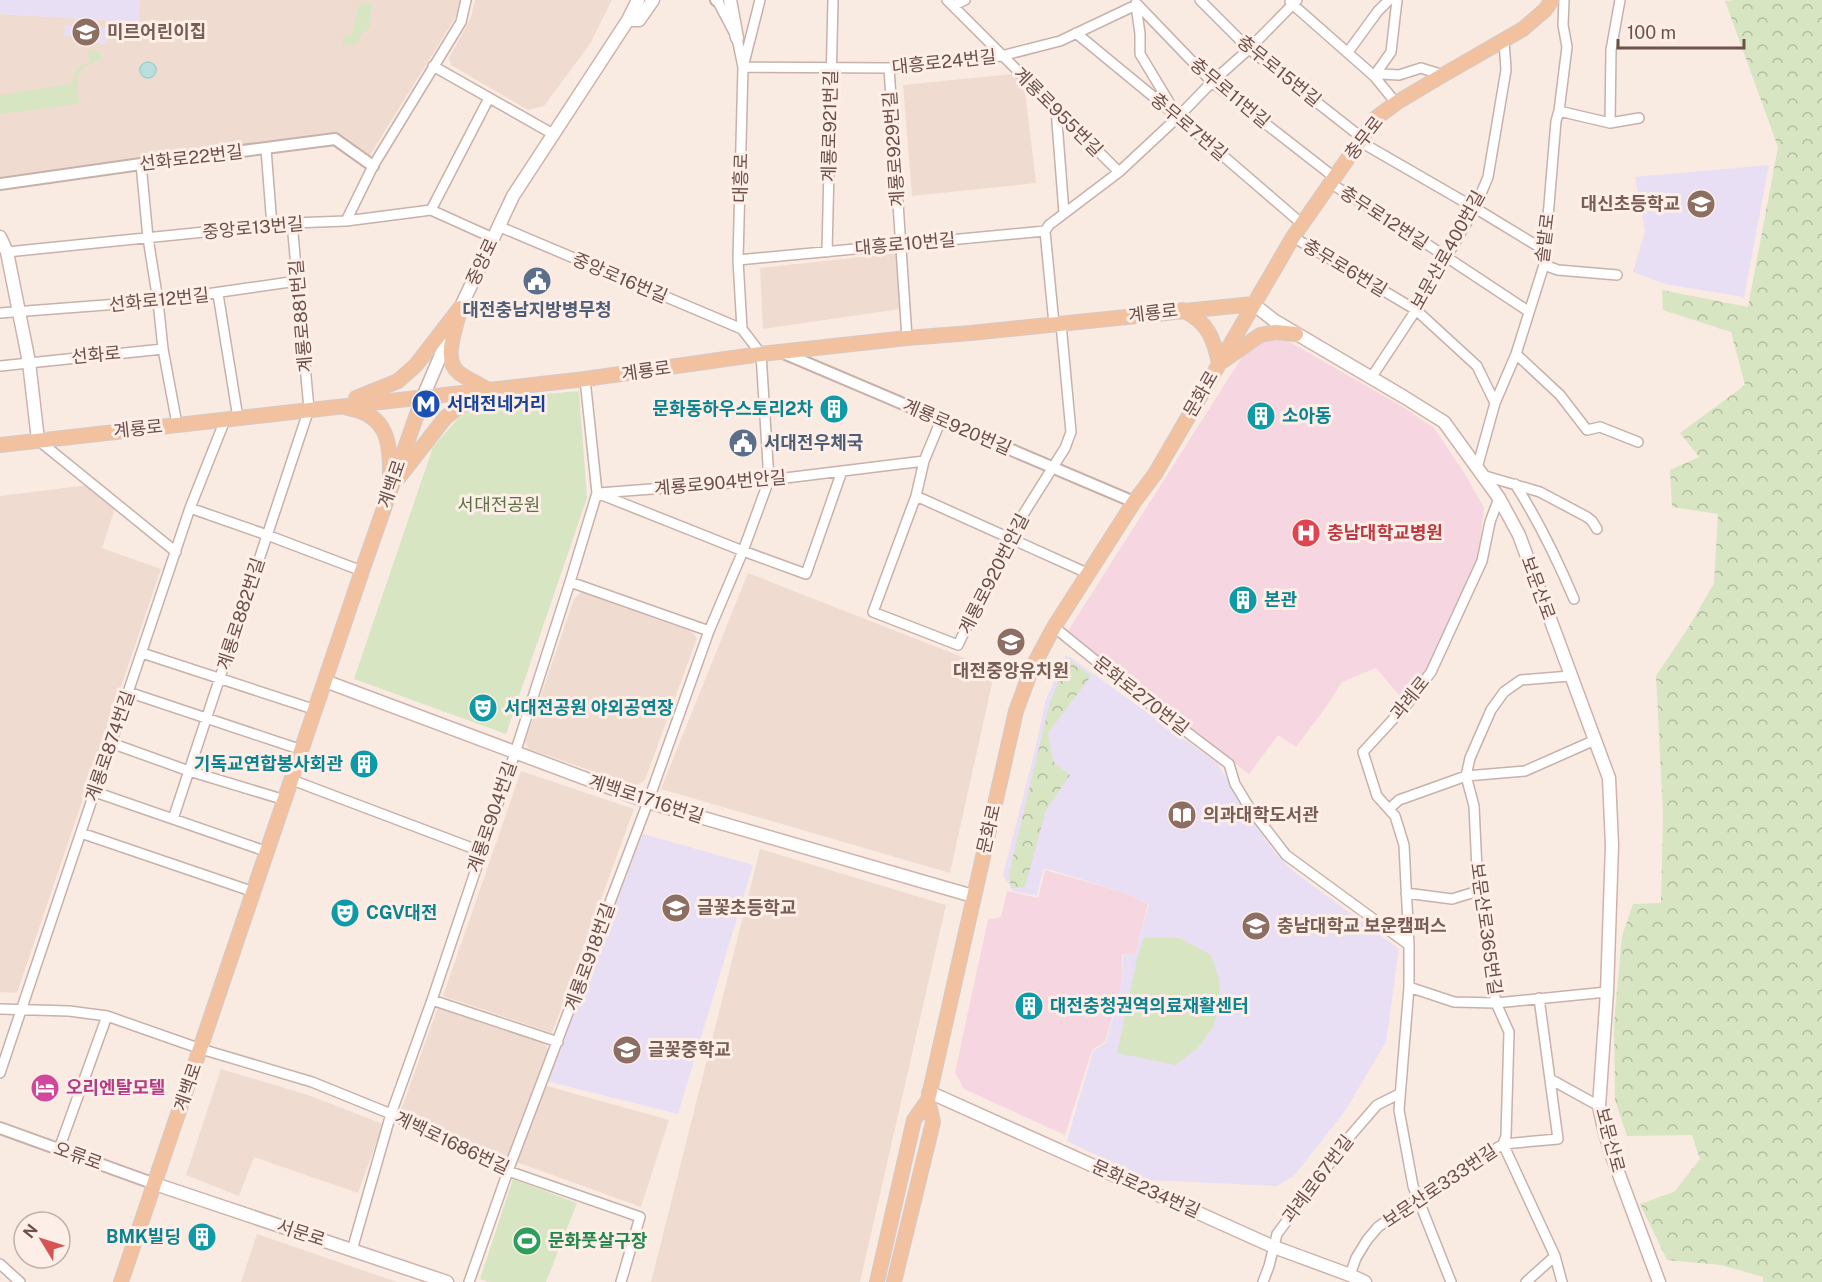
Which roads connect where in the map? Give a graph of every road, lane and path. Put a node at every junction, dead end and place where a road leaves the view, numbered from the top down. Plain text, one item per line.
1 (466, 0) edge
2 (638, 0) edge
3 (653, 0) edge
4 (720, 0) edge
5 (760, 0) edge
6 (833, 0) edge
7 (965, 0) edge
8 (1200, 0) edge
9 (1389, 0) edge
10 (1397, 0) edge
11 (1552, 0) edge
12 (1564, 0) edge
13 (1620, 0) edge
14 (1292, 1) edge
15 (1136, 2) edge
16 (950, 3) edge
17 (628, 20) junction
18 (1076, 33) junction
19 (737, 38) joint
20 (1504, 40) junction
21 (1249, 49) junction
22 (1348, 52) junction
23 (1001, 56) junction
24 (433, 66) junction
25 (743, 66) junction
26 (831, 68) junction
27 (889, 68) junction
28 (1443, 75) junction
29 (1374, 76) junction
30 (1212, 81) junction
31 (489, 98) junction
32 (1396, 103) junction
33 (1056, 109) junction
34 (1559, 111) junction
35 (1178, 117) junction
36 (1639, 118) dead end
37 (1610, 123) junction
38 (553, 134) junction
39 (1360, 139) junction
40 (266, 149) junction
41 (141, 164) junction
42 (372, 169) junction
43 (1119, 172) junction
44 (1332, 180) junction
45 (0, 184) edge
46 (1475, 208) junction
47 (430, 210) junction
48 (1064, 213) junction
49 (346, 220) junction
50 (1301, 223) junction
51 (292, 224) junction
52 (272, 226) junction
53 (498, 226) junction
54 (1045, 231) junction
55 (0, 237) edge
56 (1293, 237) junction
57 (148, 238) junction
58 (493, 238) junction
59 (900, 245) junction
60 (1544, 250) junction
61 (7, 252) junction
62 (827, 252) junction
63 (1446, 258) junction
64 (738, 260) junction
65 (1544, 264) junction
66 (1617, 275) dead end
67 (297, 281) junction
68 (218, 294) junction
69 (158, 301) junction
70 (1253, 304) junction
71 (460, 308) junction
72 (1182, 310) junction
73 (1416, 310) junction
74 (1528, 311) junction
75 (19, 312) junction
76 (0, 313) edge
77 (1058, 324) junction
78 (742, 329) junction
79 (1296, 334) junction
80 (907, 338) junction
81 (163, 349) junction
82 (781, 352) junction
83 (762, 354) junction
84 (1516, 354) junction
85 (29, 362) junction
86 (1219, 364) junction
87 (0, 366) edge
88 (1371, 378) junction
89 (585, 379) junction
90 (488, 390) junction
91 (423, 397) junction
92 (1495, 403) junction
93 (334, 406) junction
94 (309, 409) junction
95 (231, 419) junction
96 (941, 420) junction
97 (177, 424) junction
98 (38, 440) junction
99 (1638, 442) dead end
100 (0, 445) edge
101 (924, 461) junction
102 (1053, 467) junction
103 (842, 471) junction
104 (1480, 471) junction
105 (769, 480) junction
106 (1515, 484) junction
107 (390, 488) junction
108 (597, 493) junction
109 (916, 496) junction
110 (1499, 498) junction
111 (1134, 502) junction
112 (190, 508) junction
113 (1597, 529) dead end
114 (267, 535) junction
115 (1009, 537) junction
116 (743, 551) junction
117 (176, 552) junction
118 (362, 571) junction
119 (1087, 573) junction
120 (570, 582) junction
121 (1574, 599) dead end
122 (1054, 627) junction
123 (709, 631) junction
124 (142, 653) junction
125 (1570, 676) junction
126 (219, 679) junction
127 (326, 681) junction
128 (128, 693) junction
129 (316, 710) junction
130 (206, 718) junction
131 (1595, 740) junction
132 (111, 743) junction
133 (302, 750) junction
134 (515, 753) junction
135 (189, 771) junction
136 (1466, 776) junction
137 (292, 780) junction
138 (95, 792) junction
139 (285, 800) junction
140 (648, 802) junction
141 (1389, 810) junction
142 (173, 819) junction
143 (81, 833) junction
144 (480, 851) junction
145 (268, 852) junction
146 (1478, 891) junction
147 (254, 892) junction
148 (1406, 893) junction
149 (973, 896) junction
150 (1409, 945) junction
151 (1409, 987) junction
152 (1607, 992) junction
153 (1539, 998) junction
154 (432, 1000) junction
155 (1496, 1003) junction
156 (0, 1009) edge
157 (22, 1011) junction
158 (107, 1016) junction
159 (558, 1042) junction
160 (201, 1049) junction
161 (0, 1073) edge
162 (1550, 1079) junction
163 (1399, 1094) junction
164 (929, 1096) junction
165 (1599, 1106) junction
166 (391, 1114) junction
167 (0, 1128) edge
168 (1503, 1144) junction
169 (59, 1149) junction
170 (508, 1171) junction
171 (155, 1184) junction
172 (1419, 1198) junction
173 (1274, 1247) junction
174 (351, 1250) junction
175 (1555, 1256) junction
176 (0, 1264) edge
177 (1350, 1275) junction
178 (20, 1282) edge
179 (121, 1282) edge
180 (447, 1282) edge
181 (470, 1282) edge
182 (621, 1282) edge
183 (877, 1282) edge
184 (894, 1282) edge
185 (1263, 1282) edge
186 (1365, 1282) edge
187 (1451, 1282) edge
188 (1526, 1282) edge
189 (1562, 1282) edge
190 (1659, 1282) edge

1 - 24 street
2 - 17 main road, 중앙로
3 - 17 main road
4 - 19 main road
5 - 25 street
6 - 26 street, 계룡로921번길
7 - 16 street
8 - 21 street, 충무로15번길
9 - 22 street
10 - 29 street
11 - 20 main road, 충무로
12 - 34 street, 솔밭로
13 - 37 street
14 - 21 street
14 - 22 street
15 - 18 street, 대흥로24번길
15 - 30 street, 충무로11번길
15 - 35 street
16 - 23 street, 계룡로955번길
17 - 38 main road, 중앙로
18 - 23 street, 대흥로24번길
18 - 35 street, 충무로7번길
19 - 25 street, 대흥로
20 - 28 main road, 충무로
20 - 46 street, 보문산로400번길
21 - 30 street
21 - 39 street, 충무로15번길
22 - 29 street
23 - 27 street, 대흥로24번길
23 - 33 street, 계룡로955번길
24 - 31 street
24 - 42 street
25 - 26 street, 대흥로24번길
25 - 64 street, 대흥로
26 - 27 street, 대흥로24번길
26 - 62 street, 계룡로921번길
27 - 59 street, 계룡로929번길
28 - 29 street
28 - 32 main road, 충무로
29 - 32 street
30 - 35 street
30 - 44 street, 충무로11번길
31 - 38 street
31 - 47 street
32 - 39 main road, 충무로
33 - 43 street, 계룡로955번길
33 - 48 street
34 - 37 street
34 - 60 street, 솔밭로
35 - 43 street
35 - 50 street, 충무로7번길
36 - 37 street
38 - 53 main road, 중앙로
39 - 44 main road, 충무로
39 - 46 street, 충무로15번길
40 - 41 street, 선화로22번길
40 - 42 street, 선화로22번길
40 - 52 street
41 - 45 street, 선화로22번길
41 - 57 street
42 - 49 street
43 - 48 street
44 - 50 main road, 충무로
44 - 63 street, 충무로12번길
46 - 60 street, 충무로15번길
46 - 63 street, 보문산로400번길
47 - 49 street, 중앙로13번길
47 - 58 street
48 - 54 street
49 - 51 street, 중앙로13번길
50 - 56 main road, 충무로
51 - 52 street, 중앙로13번길
51 - 67 street, 계룡로881번길
52 - 57 street, 중앙로13번길
53 - 58 main road, 중앙로
53 - 78 street, 중앙로16번길
54 - 59 street, 대흥로10번길
54 - 77 street
55 - 61 main road
56 - 70 main road, 충무로
56 - 73 street, 충무로6번길
57 - 61 street, 중앙로13번길
57 - 69 street
58 - 71 main road, 중앙로
59 - 62 street, 대흥로10번길
59 - 80 street, 계룡로929번길
60 - 65 street, 솔밭로
61 - 75 main road
62 - 64 street, 대흥로10번길
63 - 73 street, 보문산로400번길
63 - 74 street, 충무로12번길
64 - 78 street, 대흥로
65 - 66 street
65 - 74 street, 솔밭로
67 - 68 street, 선화로12번길
67 - 94 street, 계룡로881번길
68 - 69 street, 선화로12번길
68 - 95 street
69 - 75 street, 선화로12번길
69 - 81 street
70 - 72 main road, 계룡로
70 - 79 main road, 보문산로
70 - 86 main road, 문화로
71 - 90 main road
71 - 91 main road, 중앙로
71 - 93 main road
72 - 77 main road, 계룡로
72 - 86 main road
73 - 88 street, 보문산로400번길
73 - 92 street, 충무로6번길
74 - 84 street, 솔밭로
75 - 76 street, 선화로12번길
75 - 85 main road
77 - 80 main road, 계룡로
77 - 102 street, 계룡로920번안길
78 - 83 street
79 - 86 main road
79 - 88 main road, 보문산로
80 - 82 main road, 계룡로
81 - 85 street, 선화로
81 - 97 street
82 - 83 main road, 계룡로
82 - 96 street, 계룡로920번길
83 - 89 main road, 계룡로
83 - 105 street, 계룡로918번길
84 - 92 street, 솔밭로
84 - 99 street
85 - 87 street, 선화로
85 - 98 main road
86 - 111 main road, 문화로
88 - 104 main road, 보문산로
89 - 90 main road, 계룡로
89 - 108 street, 계룡로904번길
90 - 91 main road, 계룡로
90 - 107 main road
91 - 93 main road, 계룡로
91 - 107 main road, 계백로
92 - 104 street, 솔밭로
93 - 94 main road, 계룡로
93 - 107 main road
94 - 95 main road, 계룡로
94 - 114 street, 계룡로882번길
95 - 97 main road, 계룡로
95 - 112 street, 계룡로874번길
96 - 101 street, 계룡로920번안길
96 - 102 street, 계룡로920번길
97 - 98 main road, 계룡로
98 - 100 main road, 계룡로
98 - 117 street
101 - 103 street, 계룡로904번안길
101 - 109 street, 계룡로920번안길
102 - 111 street, 계룡로920번길
102 - 115 street, 계룡로920번안길
103 - 105 street, 계룡로904번안길
103 - 116 street
104 - 106 street
104 - 110 main road, 보문산로
105 - 108 street, 계룡로904번안길
105 - 116 street, 계룡로918번길
106 - 113 street
106 - 121 street
107 - 118 main road, 계백로
108 - 116 street
108 - 120 street, 계룡로904번길
109 - 115 street
109 - 115 street, 계룡로920번안길
110 - 125 main road, 보문산로
110 - 141 street, 과례로
111 - 119 main road, 문화로
112 - 114 street
112 - 117 street, 계룡로874번길
114 - 118 street
114 - 126 street, 계룡로882번길
115 - 119 street
116 - 123 street, 계룡로918번길
117 - 124 street, 계룡로874번길
118 - 127 main road, 계백로
119 - 122 main road, 문화로
120 - 123 street
120 - 134 street, 계룡로904번길
122 - 149 main road, 문화로
122 - 150 street, 문화로270번길
123 - 140 street, 계룡로918번길
124 - 126 street
124 - 128 street, 계룡로874번길
125 - 131 main road, 보문산로
125 - 136 street
126 - 129 street
126 - 130 street, 계룡로882번길
127 - 129 main road, 계백로
127 - 134 main road, 계백로1716번길
128 - 130 street
128 - 132 street, 계룡로874번길
129 - 133 main road, 계백로
130 - 133 street
130 - 135 street, 계룡로882번길
131 - 136 street
131 - 152 main road, 보문산로
132 - 135 street
132 - 138 street, 계룡로874번길
133 - 137 main road, 계백로
134 - 140 main road, 계백로1716번길
134 - 144 street, 계룡로904번길
135 - 139 street
135 - 142 street, 계룡로882번길
136 - 141 street
136 - 146 street, 보문산로365번길
137 - 139 main road, 계백로
137 - 144 street
138 - 142 street
138 - 143 street, 계룡로874번길
139 - 145 main road, 계백로
140 - 149 main road, 계백로1716번길
140 - 159 street, 계룡로918번길
141 - 148 street, 과례로
142 - 145 street
143 - 147 street
143 - 157 street, 계룡로874번길
144 - 154 street, 계룡로904번길
145 - 147 main road, 계백로
146 - 148 street
146 - 155 street, 보문산로365번길
147 - 160 main road, 계백로
148 - 150 street, 과례로
149 - 164 main road, 문화로
150 - 151 street, 과례로
151 - 155 street
151 - 163 street, 과례로
152 - 153 street
152 - 165 main road, 보문산로
153 - 155 street
153 - 162 street, 보문산로333번길
154 - 159 street
154 - 166 street, 계룡로904번길
155 - 168 street, 보문산로365번길
156 - 157 street, 계백로1686번길
157 - 158 street, 계백로1686번길
157 - 161 street, 계룡로874번길
158 - 160 street, 계백로1686번길
158 - 169 street
159 - 170 street, 계룡로918번길
160 - 166 street, 계백로1686번길
160 - 171 main road, 계백로
162 - 165 street
162 - 168 street, 보문산로333번길
163 - 172 street, 과례로
163 - 173 street, 과례로67번길
164 - 173 main road, 문화로234번길
164 - 183 main road, 문화로
164 - 184 main road, 문화로
165 - 190 main road, 보문산로
166 - 170 street, 계백로1686번길
166 - 174 street, 계룡로904번길
167 - 169 street, 오류로
168 - 172 street, 보문산로333번길
168 - 175 street
169 - 171 street, 오류로
170 - 181 street, 계룡로918번길
170 - 182 street, 계백로1686번길
171 - 174 main road, 서문로
171 - 179 main road, 계백로
172 - 177 street, 보문산로333번길
172 - 187 street, 과례로
173 - 177 main road, 문화로234번길
173 - 185 street, 과례로67번길
174 - 180 main road, 서문로
175 - 188 street
175 - 189 street
176 - 178 street
177 - 186 main road, 문화로234번길

